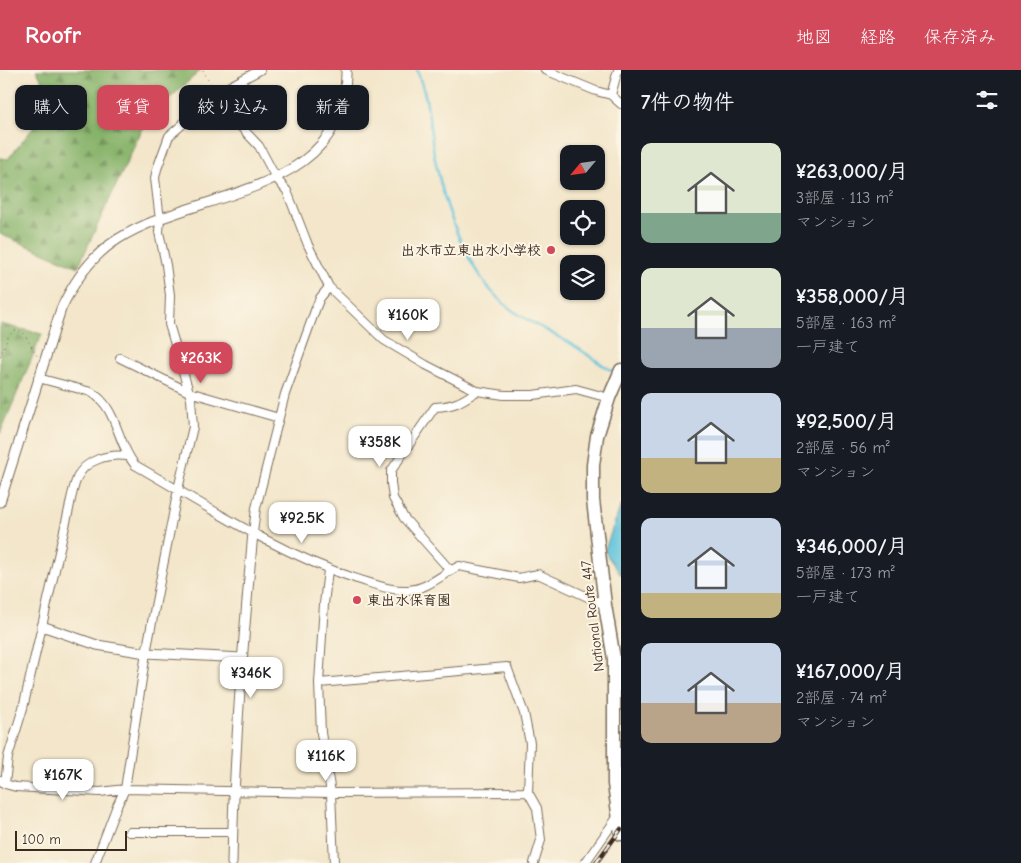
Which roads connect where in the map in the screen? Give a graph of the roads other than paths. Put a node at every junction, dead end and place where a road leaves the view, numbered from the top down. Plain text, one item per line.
1 (260, 70) edge
2 (346, 70) edge
3 (545, 70) edge
4 (618, 70) edge
5 (232, 85) edge
6 (611, 95) junction
7 (621, 104) edge
8 (179, 127) edge
9 (244, 130) edge
10 (276, 178) junction
11 (160, 220) junction
12 (329, 287) junction
13 (120, 358) dead end
14 (619, 375) edge
15 (38, 378) junction
16 (477, 390) junction
17 (189, 392) junction
18 (609, 398) junction
19 (279, 418) junction
20 (127, 456) junction
21 (178, 490) junction
22 (0, 502) edge
23 (253, 533) junction
24 (328, 570) junction
25 (450, 570) junction
26 (605, 604) junction
27 (42, 626) junction
28 (146, 653) junction
29 (242, 658) junction
30 (319, 683) junction
31 (2, 782) edge
32 (125, 789) junction
33 (233, 791) junction
34 (528, 792) junction
35 (331, 793) junction
36 (618, 816) junction
37 (129, 832) dead end
38 (232, 832) junction
39 (621, 834) edge
40 (95, 863) edge
41 (232, 863) edge
42 (334, 863) edge
43 (534, 863) edge
44 (585, 863) edge

1 - 5 street
2 - 10 street
3 - 6 street
4 - 6 street
6 - 7 street
8 - 11 street
9 - 10 street
10 - 11 street
10 - 12 street
11 - 15 street
11 - 17 street
12 - 16 street
12 - 19 street
13 - 17 street
14 - 18 highway, National Route 447
15 - 20 street
15 - 22 street
16 - 18 street
16 - 25 street
17 - 19 street
17 - 21 street
18 - 26 highway, National Route 447
19 - 23 street
20 - 21 street
20 - 27 street
21 - 23 street
21 - 28 street
23 - 24 street
23 - 29 street
24 - 25 street
24 - 30 street
25 - 26 street
26 - 36 highway, National Route 447
27 - 28 street
27 - 31 street
28 - 29 street
28 - 32 street
29 - 33 street
30 - 34 street
30 - 35 street
31 - 32 street
32 - 33 street
32 - 40 street
33 - 35 street
33 - 38 street
34 - 35 street
34 - 43 street
35 - 42 street
36 - 39 highway, National Route 447
36 - 44 street
37 - 38 street
38 - 41 street

